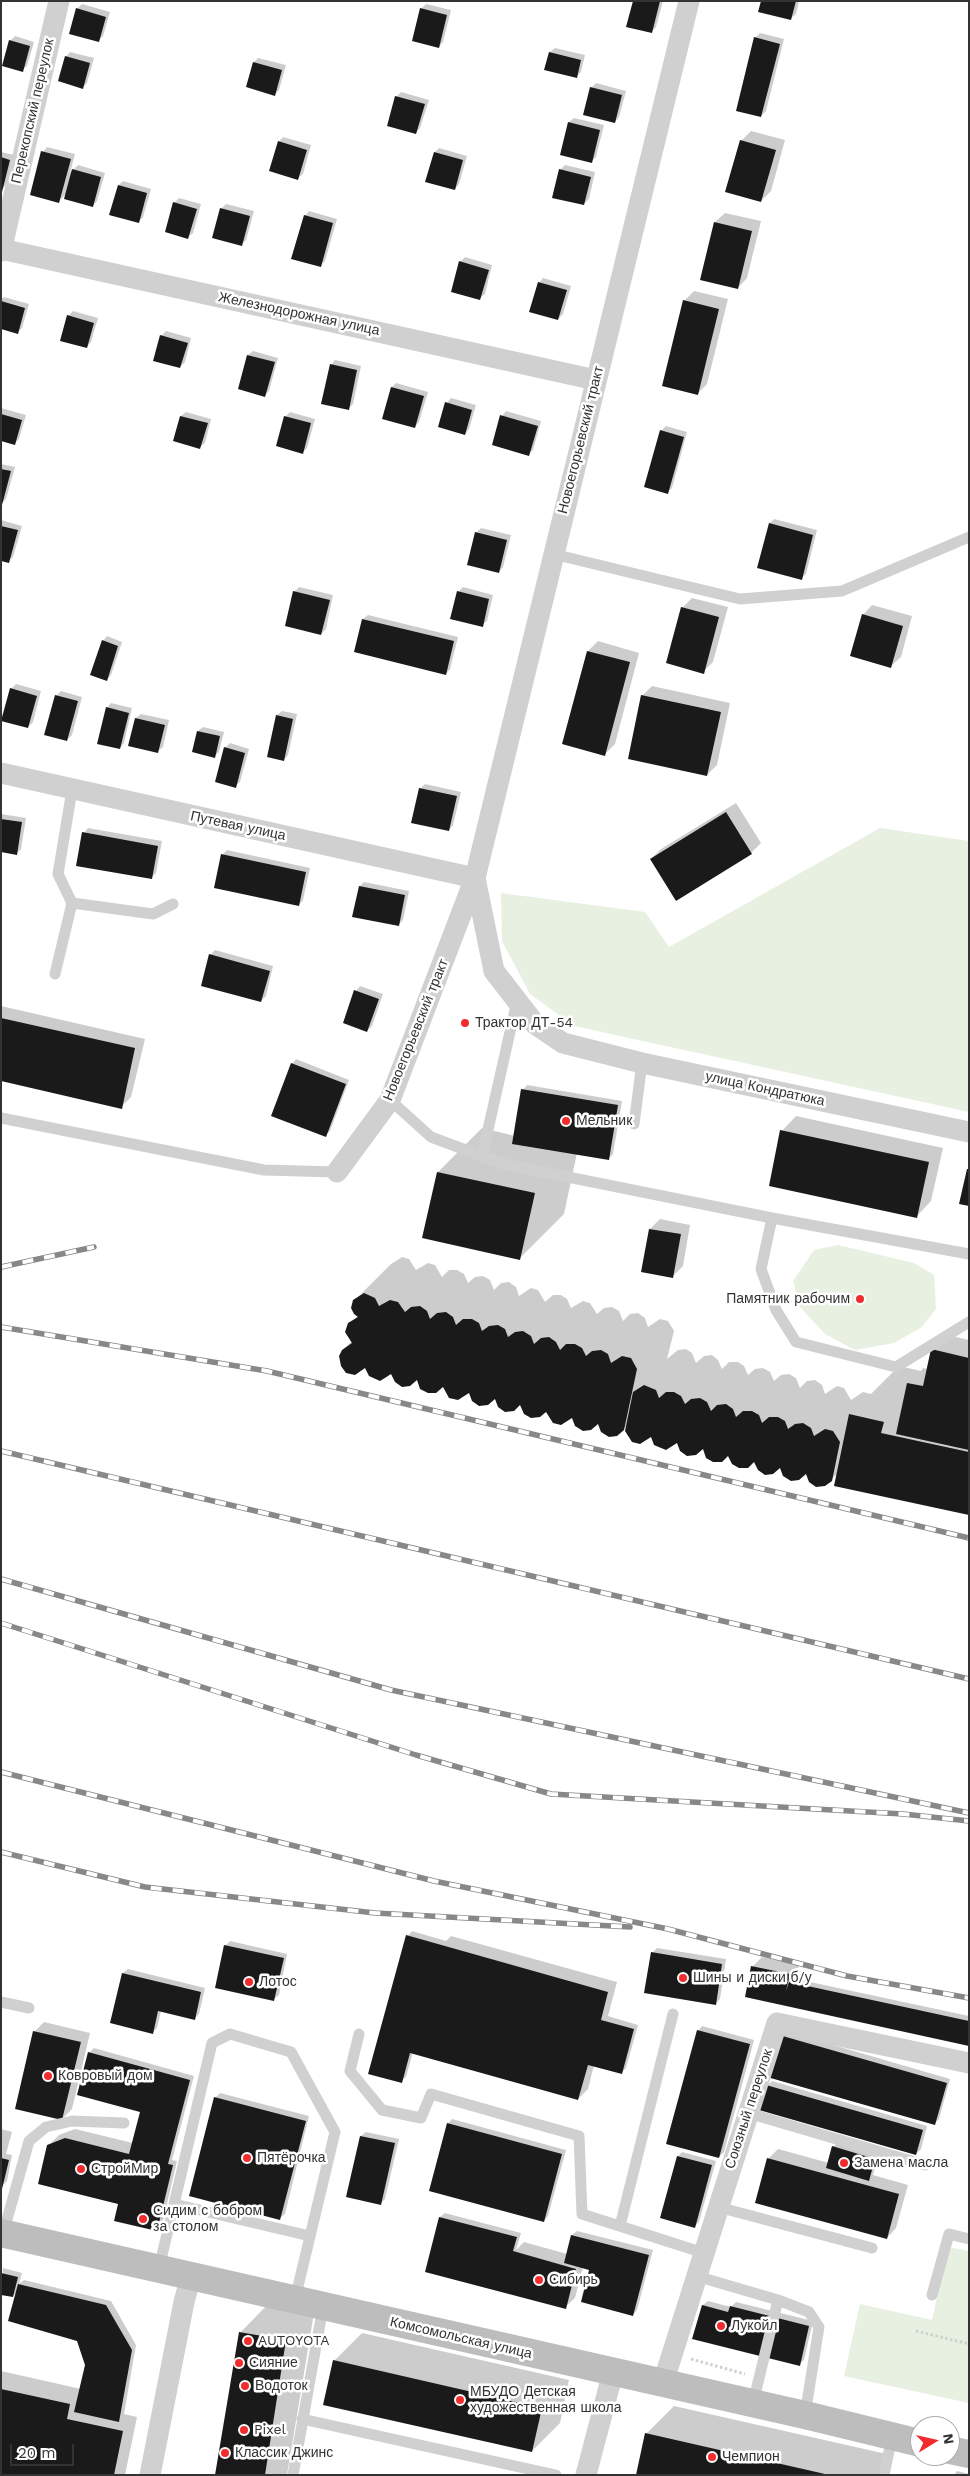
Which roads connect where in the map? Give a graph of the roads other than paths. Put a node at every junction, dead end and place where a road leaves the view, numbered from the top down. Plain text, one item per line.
1 (59, 1) edge
2 (689, 1) edge
3 (1, 249) edge
4 (596, 380) junction
5 (969, 537) edge
6 (554, 554) junction
7 (1, 774) edge
8 (72, 790) junction
9 (475, 878) junction
10 (72, 903) junction
11 (172, 904) dead end
12 (55, 974) dead end
13 (517, 1001) junction
14 (562, 1043) joint
15 (642, 1063) junction
16 (390, 1100) junction
17 (1, 1118) edge
18 (634, 1124) dead end
19 (969, 1132) edge
20 (482, 1156) junction
21 (337, 1172) joint
22 (772, 1218) junction
23 (969, 1254) edge
24 (969, 1322) edge
25 (1, 2002) edge
26 (29, 2008) dead end
27 (673, 2014) dead end
28 (359, 2034) dead end
29 (969, 2063) edge
30 (748, 2113) junction
31 (124, 2123) dead end
32 (925, 2165) dead end
33 (174, 2204) junction
34 (718, 2207) junction
35 (620, 2226) junction
36 (2, 2234) edge
37 (310, 2236) junction
38 (969, 2239) edge
39 (872, 2248) dead end
40 (704, 2253) junction
41 (159, 2268) junction
42 (191, 2276) junction
43 (696, 2276) junction
44 (932, 2294) dead end
45 (778, 2300) junction
46 (295, 2301) junction
47 (323, 2307) junction
48 (613, 2372) junction
49 (663, 2383) junction
50 (755, 2391) junction
51 (805, 2415) junction
52 (302, 2419) junction
53 (892, 2437) junction
54 (910, 2441) edge
55 (150, 2475) edge
56 (293, 2475) edge
57 (556, 2475) edge
58 (586, 2475) edge
59 (884, 2475) edge

1 - 3 street, Перекопский переулок
2 - 4 street, Новоегорьевский тракт
3 - 4 street, Железнодорожная улица
4 - 6 street, Новоегорьевский тракт
5 - 6 lane
6 - 9 street, Новоегорьевский тракт
7 - 8 street, Путевая улица
8 - 9 street, Путевая улица
8 - 10 lane
9 - 13 street, Новоегорьевский тракт
9 - 16 street, Новоегорьевский тракт
10 - 11 lane
10 - 12 lane
13 - 14 street, Новоегорьевский тракт
13 - 20 lane
14 - 15 street, улица Кондратюка
15 - 18 lane
15 - 19 street, улица Кондратюка
16 - 20 lane
16 - 21 street, Новоегорьевский тракт
17 - 21 lane
20 - 22 lane
22 - 23 lane
22 - 24 lane
25 - 26 lane
27 - 35 lane
28 - 35 lane
29 - 30 street, Союзный переулок
30 - 32 lane
30 - 34 street, Союзный переулок
31 - 36 lane
33 - 37 lane
33 - 37 lane
33 - 41 lane
34 - 39 lane
34 - 40 street, Союзный переулок
35 - 40 lane
36 - 41 main road, Комсомольская улица
37 - 46 lane
38 - 44 lane
40 - 43 street, Союзный переулок
41 - 42 main road, Комсомольская улица
42 - 46 main road, Комсомольская улица
42 - 55 street
43 - 45 lane
43 - 49 street, Союзный переулок
45 - 50 lane
45 - 51 lane
46 - 47 main road, Комсомольская улица
47 - 48 main road, Комсомольская улица
47 - 52 lane
48 - 49 main road, Комсомольская улица
48 - 58 street
49 - 50 main road, Комсомольская улица
50 - 51 main road, Комсомольская улица
51 - 53 main road, Комсомольская улица
52 - 56 lane
52 - 57 lane
53 - 54 main road, Комсомольская улица
53 - 59 lane

